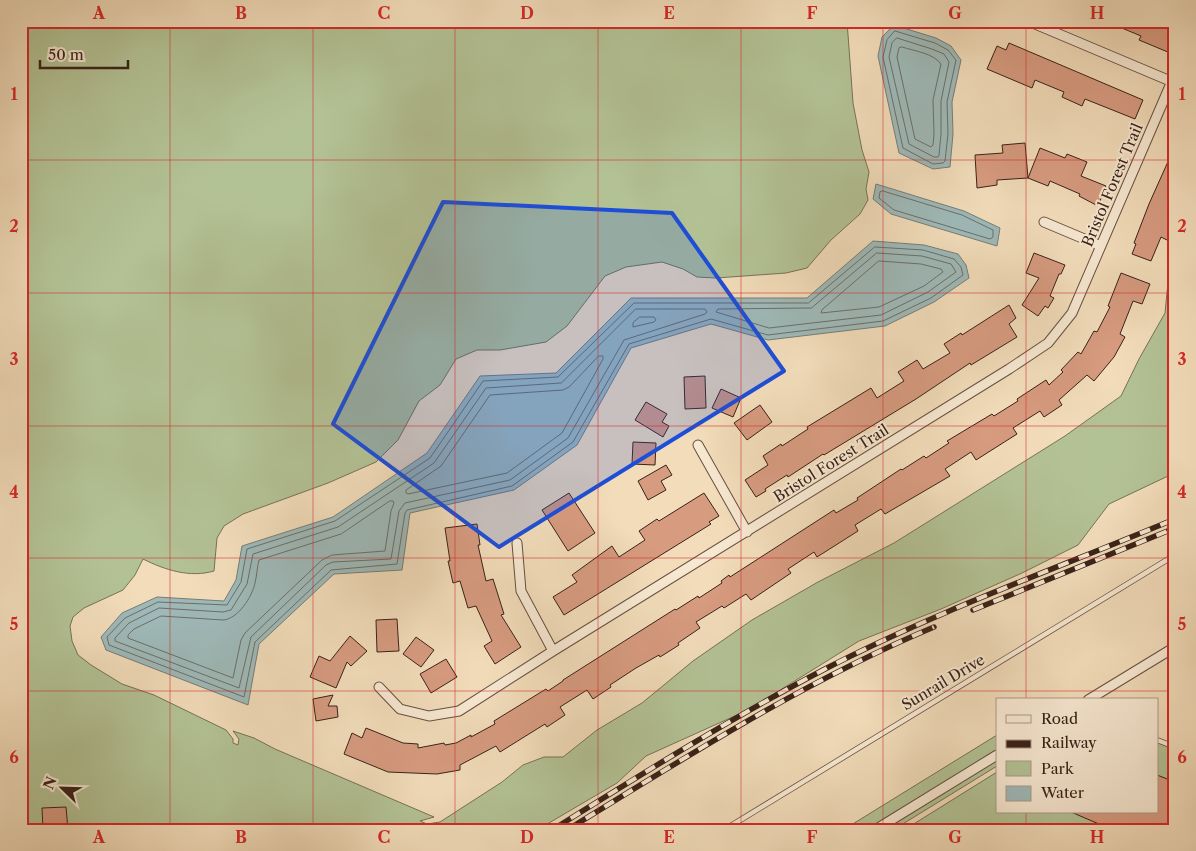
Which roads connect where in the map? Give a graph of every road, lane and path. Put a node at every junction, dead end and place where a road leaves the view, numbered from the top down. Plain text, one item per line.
1 (1028, 21) edge
2 (1173, 82) edge
3 (1044, 222) dead end
4 (1101, 246) junction
5 (698, 445) dead end
6 (747, 532) junction
7 (517, 543) dead end
8 (1175, 555) edge
9 (1175, 647) edge
10 (553, 651) junction
11 (378, 687) dead end
12 (1091, 698) edge
13 (1158, 740) edge
14 (1175, 747) edge
15 (996, 756) edge
16 (282, 830) edge
17 (292, 830) edge
18 (724, 830) edge
19 (875, 830) edge

1 - 2 street
2 - 4 street, Bristol Forest Trail
3 - 4 street
4 - 6 street, Bristol Forest Trail
5 - 6 street
6 - 10 street, Bristol Forest Trail
7 - 10 street
8 - 18 lane, Sunrail Drive
9 - 12 street
10 - 11 street, Bristol Forest Trail
13 - 14 lane
15 - 19 street
16 - 17 lane

